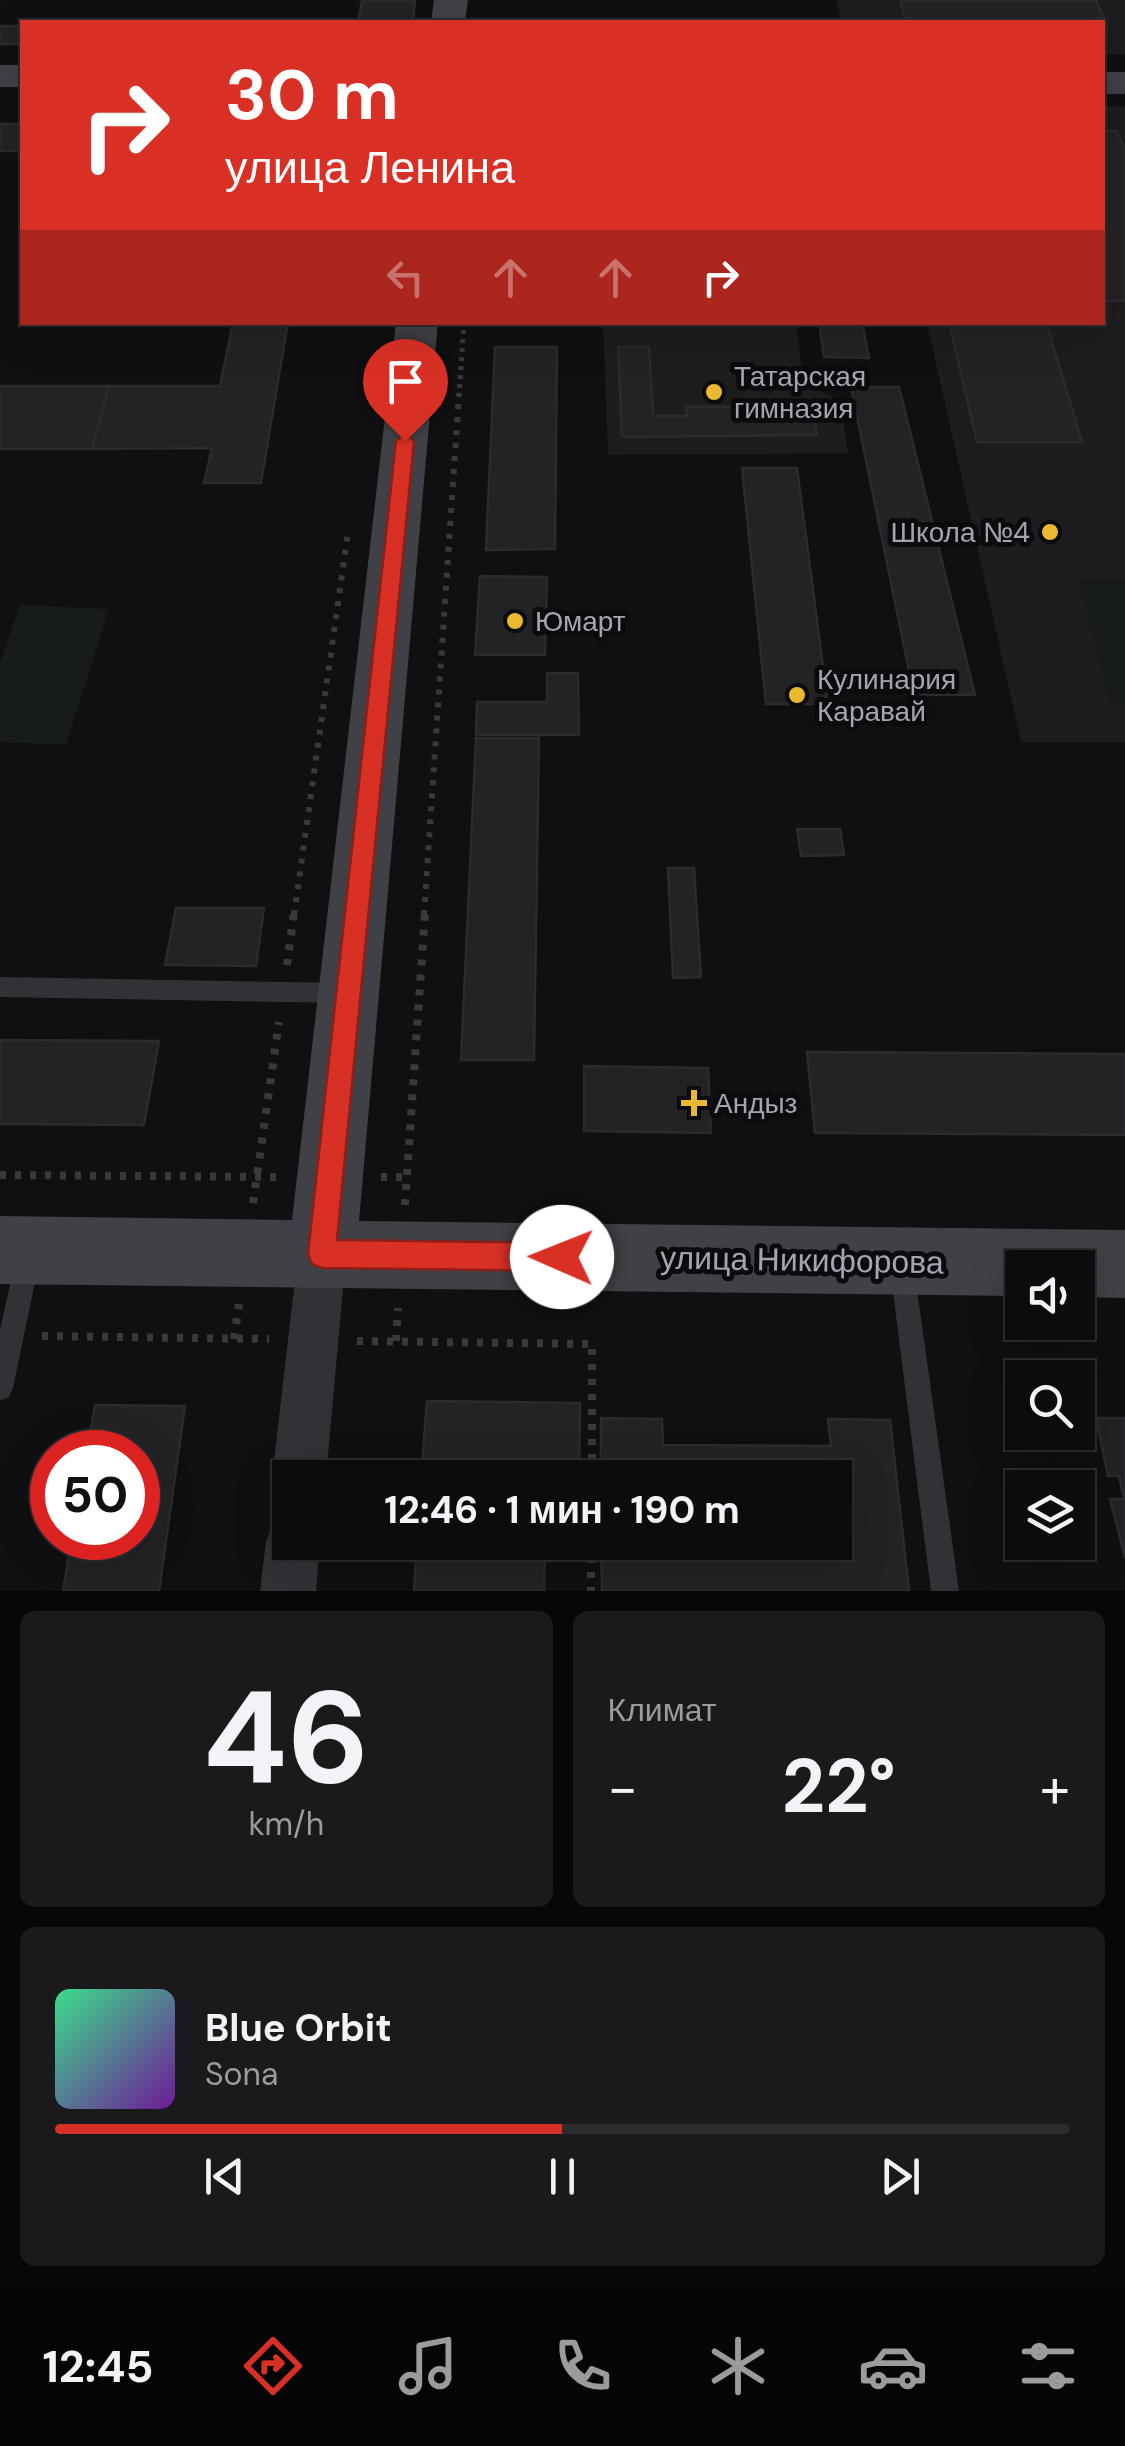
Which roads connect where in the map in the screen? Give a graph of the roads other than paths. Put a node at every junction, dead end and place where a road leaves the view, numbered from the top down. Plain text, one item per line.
1 (417, 325) edge
2 (0, 987) edge
3 (348, 994) junction
4 (15, 1250) edge
5 (322, 1254) junction
6 (901, 1261) junction
7 (1125, 1264) edge
8 (0, 1388) edge
9 (301, 1460) edge
10 (291, 1560) edge
11 (288, 1591) edge
12 (946, 1591) edge

1 - 3 street
2 - 3 lane
3 - 5 street
4 - 5 street, улица Никифорова
4 - 8 lane
5 - 6 street, улица Никифорова
5 - 9 street
6 - 7 street, улица Никифорова
6 - 12 lane
10 - 11 street

